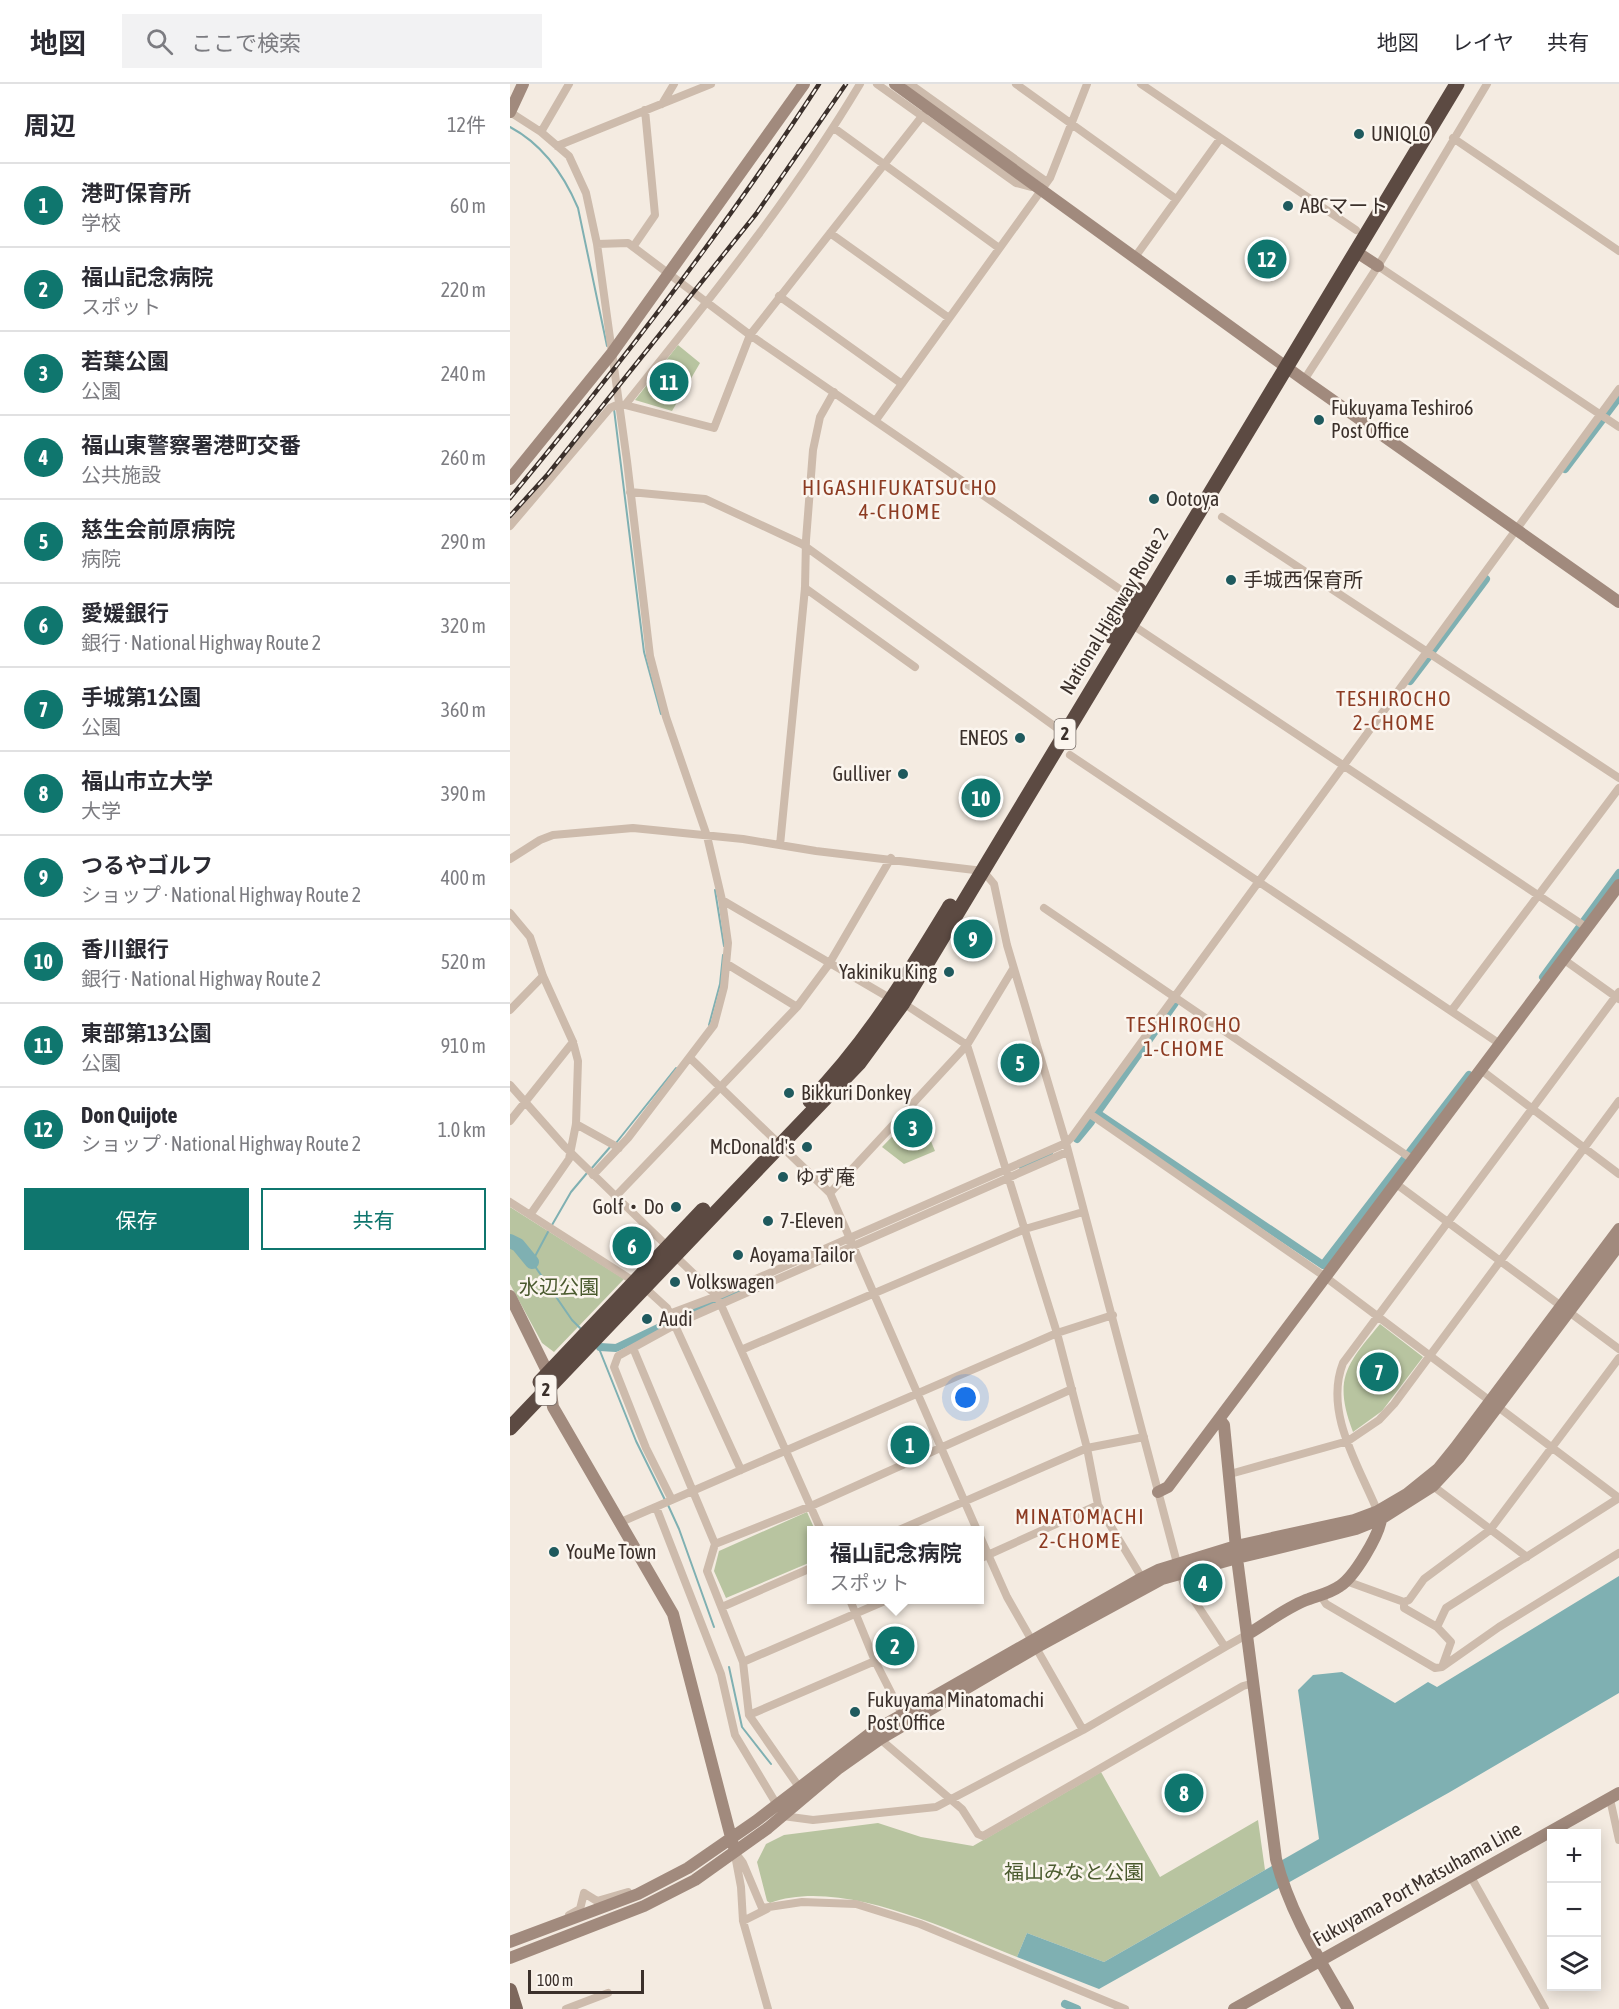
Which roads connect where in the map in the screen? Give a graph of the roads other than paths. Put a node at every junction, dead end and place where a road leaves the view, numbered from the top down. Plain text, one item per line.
1 (524, 84) edge
2 (569, 84) edge
3 (674, 84) edge
4 (711, 84) edge
5 (804, 84) edge
6 (860, 84) edge
7 (877, 84) edge
8 (895, 84) edge
9 (910, 84) edge
10 (1016, 84) edge
11 (1087, 84) edge
12 (1141, 84) edge
13 (1445, 84) edge
14 (1457, 84) edge
15 (1487, 84) edge
16 (662, 104) junction
17 (645, 110) junction
18 (510, 112) edge
19 (923, 115) junction
20 (1072, 124) junction
21 (834, 128) junction
22 (542, 132) junction
23 (1453, 138) junction
24 (1220, 139) junction
25 (557, 146) junction
26 (884, 166) junction
27 (1044, 186) junction
28 (1176, 199) junction
29 (1356, 230) junction
30 (830, 233) junction
31 (597, 244) junction
32 (633, 247) junction
33 (999, 248) junction
34 (1355, 251) junction
35 (1619, 251) edge
36 (1135, 257) junction
37 (1378, 266) junction
38 (669, 275) junction
39 (779, 296) junction
40 (707, 302) junction
41 (949, 318) junction
42 (750, 335) junction
43 (612, 353) junction
44 (1282, 363) junction
45 (1304, 380) junction
46 (902, 384) junction
47 (1619, 388) edge
48 (834, 392) junction
49 (622, 404) junction
50 (1600, 414) junction
51 (876, 420) junction
52 (1619, 427) edge
53 (510, 479) edge
54 (630, 492) junction
55 (1222, 517) dead end
56 (510, 526) edge
57 (1516, 529) junction
58 (806, 548) junction
59 (805, 588) junction
60 (1138, 602) junction
61 (1619, 602) edge
62 (1131, 624) junction
63 (1427, 650) junction
64 (915, 667) dead end
65 (1057, 728) junction
66 (1070, 755) dead end
67 (1342, 766) junction
68 (1619, 778) edge
69 (1619, 788) edge
70 (707, 836) junction
71 (780, 844) junction
72 (891, 858) junction
73 (510, 859) edge
74 (978, 870) junction
75 (1256, 882) junction
76 (1619, 885) edge
77 (1540, 894) junction
78 (722, 900) junction
79 (1044, 908) dead end
80 (510, 913) edge
81 (1586, 927) junction
82 (1563, 959) junction
83 (727, 964) junction
84 (829, 964) junction
85 (1013, 969) junction
86 (543, 976) junction
87 (1618, 996) edge
88 (1174, 997) junction
89 (898, 1002) junction
90 (797, 1007) junction
91 (510, 1010) edge
92 (1452, 1010) junction
93 (573, 1042) junction
94 (1500, 1044) junction
95 (968, 1045) junction
96 (690, 1058) junction
97 (1481, 1070) junction
98 (510, 1085) edge
99 (721, 1088) junction
100 (525, 1100) junction
101 (1619, 1101) edge
102 (1531, 1108) junction
103 (1090, 1114) junction
104 (510, 1122) edge
105 (576, 1124) junction
106 (776, 1142) junction
107 (1066, 1147) junction
108 (619, 1148) junction
109 (1584, 1148) junction
110 (571, 1153) junction
111 (1412, 1159) junction
112 (1008, 1174) junction
113 (1619, 1174) edge
114 (593, 1175) junction
115 (1395, 1183) junction
116 (830, 1193) junction
117 (615, 1197) junction
118 (510, 1202) edge
119 (1083, 1212) junction
120 (530, 1215) junction
121 (1447, 1221) junction
122 (1025, 1229) junction
123 (1619, 1229) edge
124 (851, 1243) junction
125 (1619, 1245) edge
126 (671, 1251) junction
127 (1501, 1260) junction
128 (1324, 1276) junction
129 (640, 1284) junction
130 (873, 1295) junction
131 (719, 1301) junction
132 (511, 1302) edge
133 (1566, 1309) junction
134 (1113, 1315) junction
135 (1378, 1317) junction
136 (671, 1319) junction
137 (1057, 1332) junction
138 (633, 1348) junction
139 (1619, 1349) edge
140 (741, 1350) junction
141 (1430, 1356) junction
142 (1619, 1358) edge
143 (548, 1380) junction
144 (1072, 1389) junction
145 (916, 1393) junction
146 (1494, 1404) junction
147 (510, 1413) edge
148 (1220, 1420) junction
149 (510, 1428) edge
150 (1144, 1437) junction
151 (1348, 1441) junction
152 (940, 1448) junction
153 (1087, 1448) junction
154 (1552, 1448) junction
155 (786, 1450) junction
156 (741, 1470) junction
157 (1230, 1474) junction
158 (1433, 1486) junction
159 (692, 1492) junction
160 (1158, 1492) junction
161 (1619, 1498) edge
162 (671, 1501) junction
163 (964, 1503) junction
164 (1098, 1505) junction
165 (657, 1506) junction
166 (811, 1506) junction
167 (1379, 1515) junction
168 (621, 1522) junction
169 (819, 1526) edge
170 (909, 1526) edge
171 (975, 1526) edge
172 (1490, 1530) junction
173 (715, 1544) junction
174 (984, 1545) edge
175 (1236, 1552) junction
176 (1619, 1553) edge
177 (989, 1555) junction
178 (984, 1557) edge
179 (1527, 1557) junction
180 (1178, 1568) junction
181 (807, 1570) edge
182 (1142, 1578) junction
183 (1346, 1581) junction
184 (1321, 1596) junction
185 (1404, 1602) junction
186 (852, 1604) edge
187 (876, 1604) edge
188 (722, 1607) junction
189 (855, 1613) junction
190 (1437, 1627) junction
191 (1248, 1634) junction
192 (1035, 1643) junction
193 (1225, 1647) junction
194 (875, 1661) junction
195 (743, 1662) junction
196 (1442, 1667) junction
197 (1254, 1683) junction
198 (902, 1714) junction
199 (749, 1715) junction
200 (1083, 1730) junction
201 (880, 1739) junction
202 (799, 1787) junction
203 (1615, 1796) edge
204 (951, 1801) junction
205 (780, 1810) junction
206 (732, 1838) junction
207 (1619, 1840) edge
208 (734, 1851) junction
209 (1471, 1877) junction
210 (647, 1889) junction
211 (767, 1909) junction
212 (743, 1921) junction
213 (540, 1931) junction
214 (510, 1942) edge
215 (510, 1958) edge
216 (1321, 1960) junction
217 (510, 1990) edge
218 (608, 1993) dead end
219 (516, 2009) edge
220 (566, 2009) edge
221 (768, 2009) edge
222 (1125, 2009) edge
223 (1234, 2009) edge
224 (1348, 2009) edge
225 (1545, 2009) edge

1 - 18 street
2 - 22 street
3 - 16 street
4 - 16 street
5 - 38 street
6 - 21 street
7 - 19 street
8 - 27 street
9 - 27 street
10 - 20 street
11 - 20 street
12 - 24 street
13 - 29 highway, National Highway Route 2 / 2
14 - 34 highway, National Highway Route 2 / 2
15 - 23 street
16 - 17 street
17 - 25 street
17 - 32 street
18 - 22 street
19 - 26 street
19 - 27 street
20 - 27 street
20 - 28 street
21 - 26 street
21 - 40 street
22 - 25 street
23 - 35 street
23 - 37 street
24 - 28 street
24 - 29 street
25 - 31 street
26 - 30 street
26 - 33 street
27 - 33 street
27 - 36 street
28 - 36 street
29 - 44 highway, National Highway Route 2 / 2
30 - 39 street
30 - 41 street
31 - 32 street
31 - 43 street
32 - 38 street
33 - 41 street
34 - 37 street
34 - 44 highway, National Highway Route 2 / 2
36 - 44 street
37 - 45 street
37 - 50 street
38 - 40 street
38 - 43 street
39 - 42 street
39 - 46 street
40 - 42 street
40 - 49 street
41 - 46 street
42 - 48 street
42 - 49 street
43 - 49 street
43 - 53 street
44 - 45 street
44 - 60 highway, National Highway Route 2 / 2
45 - 57 street
46 - 51 street
47 - 50 street
48 - 51 street
48 - 58 street
49 - 54 street
49 - 56 street
50 - 52 street
50 - 57 street
51 - 60 street
54 - 58 street
54 - 70 street
55 - 63 street
57 - 61 street
57 - 63 street
58 - 59 street
58 - 65 street
59 - 64 street
59 - 71 street
60 - 62 highway, National Highway Route 2 / 2
60 - 65 highway, National Highway Route 2 / 2
62 - 67 street
62 - 74 highway, National Highway Route 2 / 2
63 - 67 street
63 - 68 street
65 - 74 highway, National Highway Route 2 / 2
66 - 75 street
67 - 75 street
67 - 77 street
69 - 77 street
70 - 71 street
70 - 73 street
70 - 78 street
71 - 72 street
72 - 74 street
72 - 84 street
74 - 85 street
74 - 89 highway, National Highway Route 2 / 2
75 - 88 street
75 - 92 street
76 - 81 street
77 - 81 street
77 - 92 street
78 - 83 street
78 - 84 street
79 - 88 street
80 - 86 street
81 - 82 street
82 - 87 street
82 - 94 street
83 - 90 street
83 - 96 street
84 - 89 street
84 - 90 street
85 - 95 street
85 - 107 street
86 - 91 street
86 - 93 street
87 - 102 street
88 - 103 street
88 - 111 street
89 - 95 street
89 - 106 highway, National Highway Route 2 / 2
90 - 99 street
92 - 94 street
93 - 100 street
93 - 105 street
94 - 97 street
95 - 112 street
95 - 116 street
96 - 99 street
96 - 108 street
97 - 102 street
97 - 111 street
98 - 100 street
99 - 106 street
99 - 117 street
100 - 104 street
100 - 110 street
101 - 109 street
102 - 109 street
102 - 121 street
103 - 107 street
103 - 128 street
105 - 108 street
105 - 110 street
106 - 116 street
106 - 126 highway, National Highway Route 2 / 2
107 - 112 street
107 - 119 street
108 - 114 street
109 - 113 street
109 - 127 street
110 - 114 street
110 - 120 street
111 - 115 street
112 - 122 street
112 - 124 street
114 - 117 street
115 - 121 street
115 - 128 street
116 - 124 street
117 - 126 street
118 - 120 street
119 - 122 street
119 - 134 street
120 - 129 street
121 - 127 street
121 - 135 street
122 - 130 street
122 - 137 street
123 - 133 street
124 - 130 street
124 - 131 street
125 - 133 street
126 - 129 highway, National Highway Route 2 / 2
126 - 131 street
127 - 133 street
127 - 141 street
128 - 135 street
128 - 148 street
129 - 136 street
129 - 143 highway, National Highway Route 2 / 2
130 - 140 street
130 - 145 street
131 - 136 street
131 - 140 street
132 - 143 street
133 - 139 street
133 - 146 street
134 - 137 street
134 - 150 street
135 - 141 street
135 - 151 street
136 - 138 street
136 - 156 street
137 - 144 street
137 - 145 street
138 - 159 street
138 - 162 street
140 - 155 street
141 - 146 street
141 - 151 street
142 - 154 street
143 - 147 highway, National Highway Route 2 / 2
143 - 149 highway, National Highway Route 2 / 2
143 - 168 street
144 - 152 street
144 - 153 street
145 - 152 street
145 - 155 street
146 - 154 street
146 - 158 street
146 - 167 street
148 - 157 street
148 - 160 street
150 - 153 street
150 - 160 street
151 - 157 street
151 - 167 street
152 - 163 street
152 - 166 street
153 - 163 street
153 - 164 street
154 - 161 street
154 - 172 street
155 - 156 street
155 - 166 street
156 - 159 street
157 - 175 street
158 - 167 street
158 - 172 street
159 - 162 street
159 - 173 street
160 - 180 street
161 - 179 street
162 - 165 street
163 - 170 street
163 - 171 street
164 - 177 street
164 - 182 street
165 - 168 street
165 - 205 street
166 - 169 street
166 - 173 street
167 - 175 street
167 - 183 street
168 - 206 street
172 - 179 street
172 - 185 street
173 - 188 street
174 - 177 street
175 - 180 street
175 - 191 street
176 - 196 street
177 - 178 street
177 - 192 street
179 - 190 street
180 - 182 street
180 - 192 street
180 - 193 street
181 - 188 street
182 - 192 street
183 - 184 street
183 - 185 street
184 - 191 street
184 - 196 street
185 - 190 street
186 - 189 street
187 - 189 street
188 - 195 street
189 - 194 street
189 - 195 street
190 - 196 street
191 - 193 street
191 - 197 street
192 - 198 street
192 - 200 street
192 - 201 street
193 - 200 street
194 - 198 street
194 - 199 street
195 - 199 street
197 - 204 street
197 - 216 street
198 - 202 street
199 - 202 street
200 - 204 street
201 - 204 street
201 - 205 street
202 - 205 street
203 - 207 street
203 - 209 street, Fukuyama Port Matsuhama Line
204 - 205 street
205 - 206 street
205 - 208 street
206 - 208 street
206 - 210 street
208 - 211 street
208 - 212 street
208 - 215 street
209 - 216 street, Fukuyama Port Matsuhama Line
209 - 225 street
210 - 213 street
210 - 213 street
211 - 212 street
211 - 222 street
212 - 221 street
213 - 214 street
216 - 223 street, Fukuyama Port Matsuhama Line
216 - 224 street
217 - 219 main road
218 - 220 street

